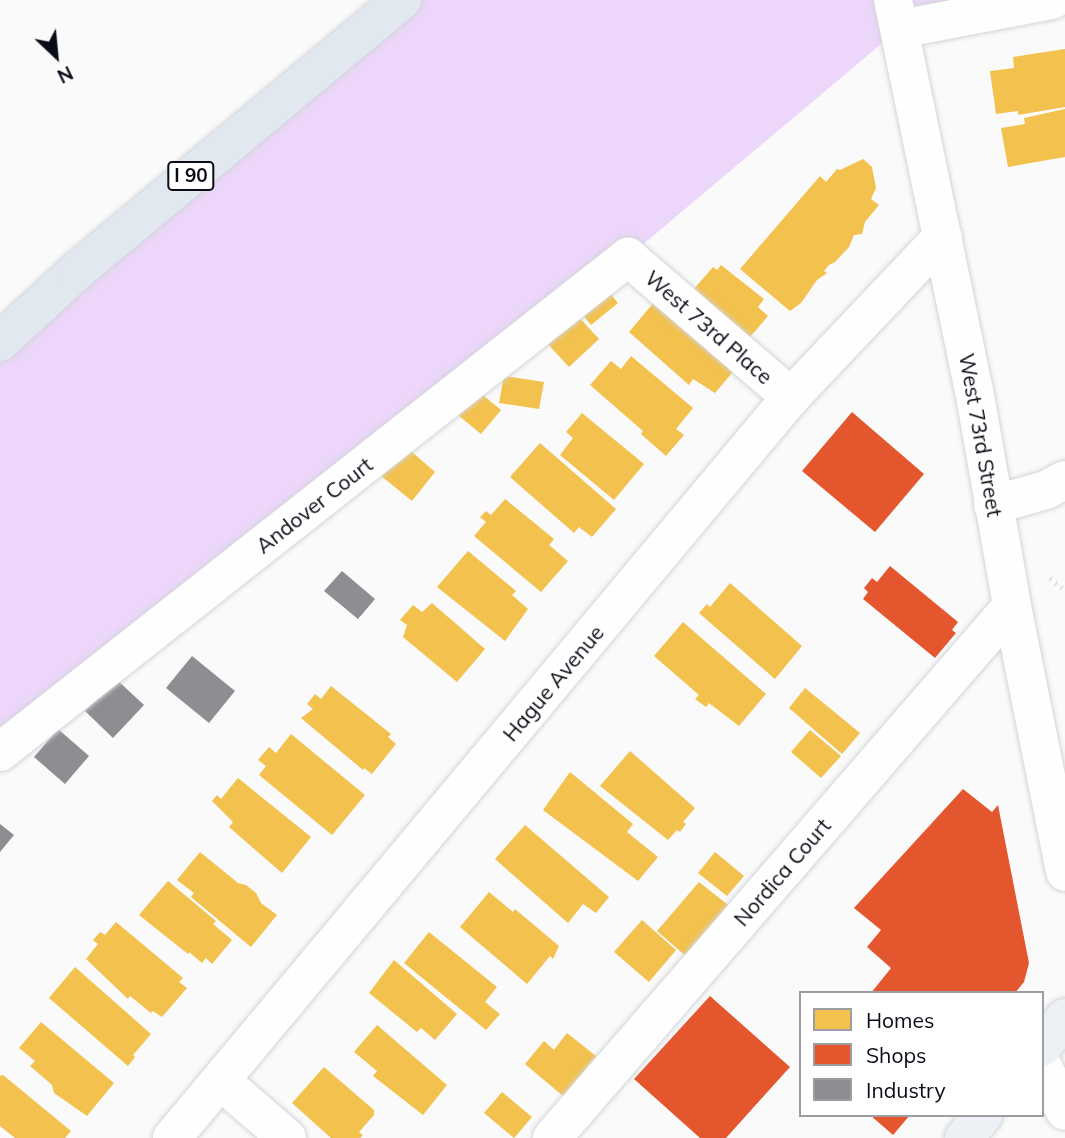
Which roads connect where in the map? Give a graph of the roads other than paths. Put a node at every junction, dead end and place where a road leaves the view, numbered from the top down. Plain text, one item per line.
1 (1052, 0) edge
2 (398, 4) edge
3 (896, 15) edge
4 (943, 236) junction
5 (628, 257) joint
6 (0, 342) edge
7 (791, 397) junction
8 (1065, 480) edge
9 (993, 505) junction
10 (1012, 606) junction
11 (0, 752) edge
12 (1065, 872) edge
13 (1065, 1018) edge
14 (1044, 1044) edge
15 (1044, 1069) edge
16 (221, 1081) junction
17 (1065, 1111) edge
18 (982, 1117) edge
19 (172, 1138) edge
20 (287, 1138) edge
21 (552, 1138) edge
22 (964, 1138) edge

1 - 3 street
2 - 6 highway, I 90
3 - 4 street, West 73rd Street
4 - 7 street, Hague Avenue
4 - 9 street, West 73rd Street
5 - 7 street, West 73rd Place
5 - 11 street, Andover Court
7 - 16 street, Hague Avenue
8 - 9 street
9 - 10 street, West 73rd Street
10 - 12 street, West 73rd Street
10 - 21 street, Nordica Court
13 - 14 main road
15 - 17 street
16 - 19 street, Hague Avenue
16 - 20 street
18 - 22 main road

